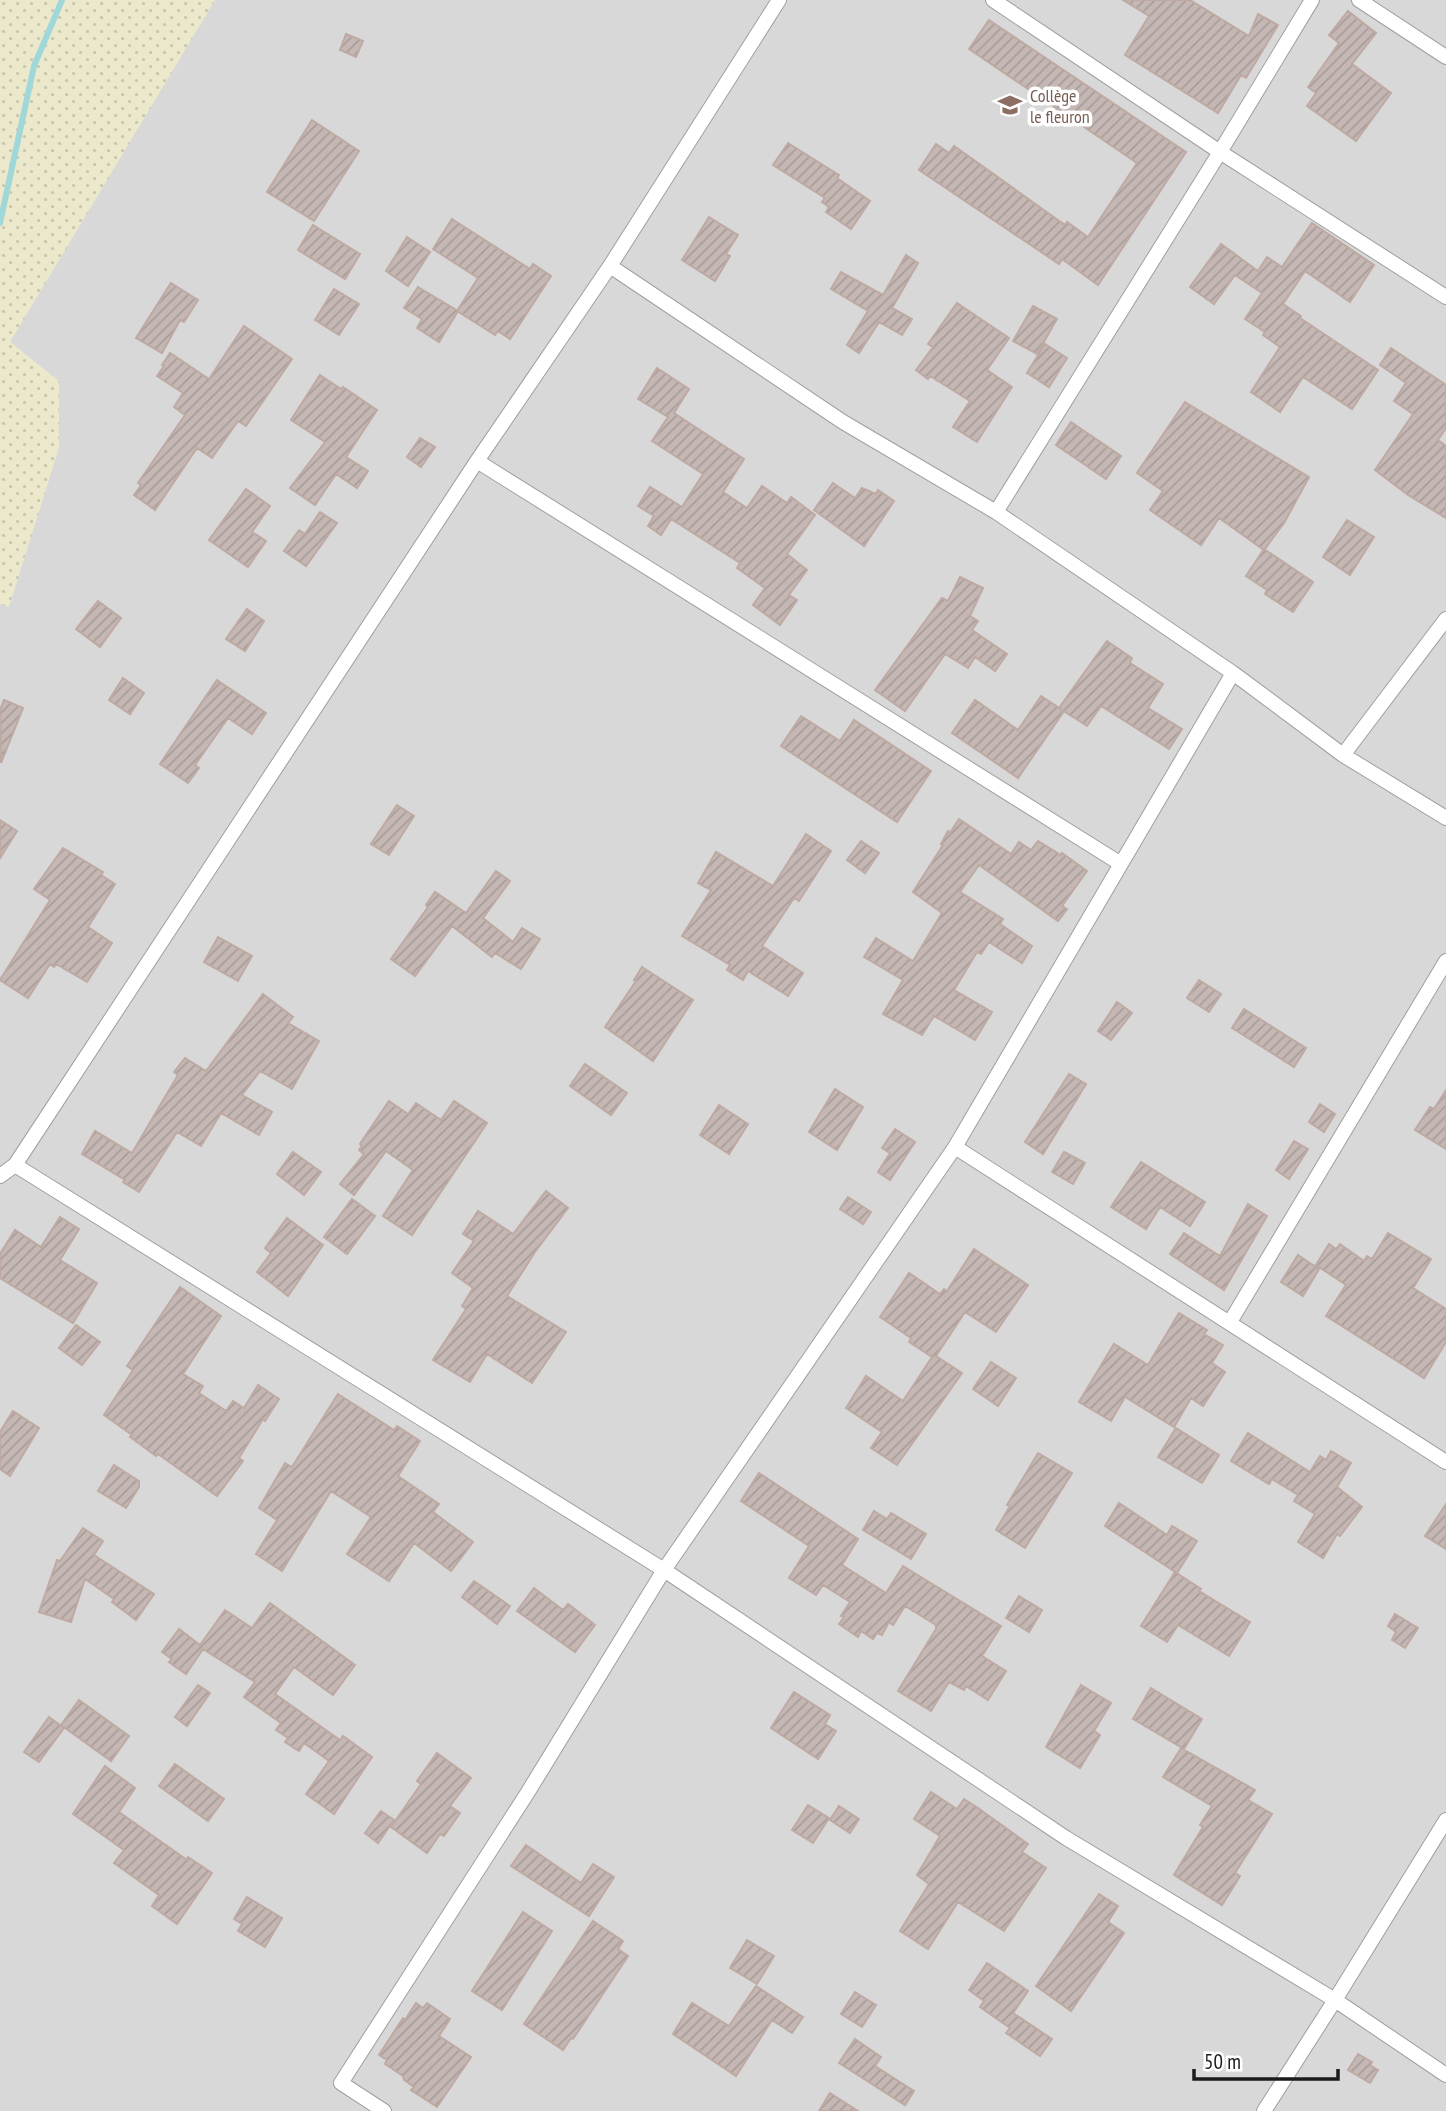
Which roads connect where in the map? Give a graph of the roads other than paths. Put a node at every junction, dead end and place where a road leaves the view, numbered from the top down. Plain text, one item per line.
1 (779, 0) edge
2 (993, 0) edge
3 (1312, 0) edge
4 (1359, 0) edge
5 (1446, 57) edge
6 (1220, 152) junction
7 (610, 265) junction
8 (1446, 298) edge
9 (477, 461) junction
10 (996, 512) junction
11 (1446, 620) edge
12 (1233, 673) junction
13 (1343, 754) junction
14 (1446, 818) edge
15 (1121, 864) junction
16 (1446, 961) edge
17 (955, 1147) junction
18 (15, 1164) junction
19 (0, 1177) edge
20 (1230, 1322) junction
21 (1446, 1462) edge
22 (664, 1570) junction
23 (1446, 1820) edge
24 (1335, 2000) junction
25 (1446, 2075) edge
26 (384, 2111) edge
27 (1264, 2111) edge

1 - 7 street
2 - 6 street
3 - 6 street
4 - 5 street
6 - 8 street
6 - 10 street
7 - 9 street
7 - 10 street
9 - 15 street
9 - 18 street
10 - 12 street
11 - 13 street
12 - 13 street
12 - 15 street
13 - 14 street
15 - 17 street
16 - 20 street
17 - 20 street
17 - 22 street
18 - 19 street
18 - 22 street
20 - 21 street
22 - 24 street
22 - 26 street
23 - 24 street
24 - 25 street
24 - 27 street

